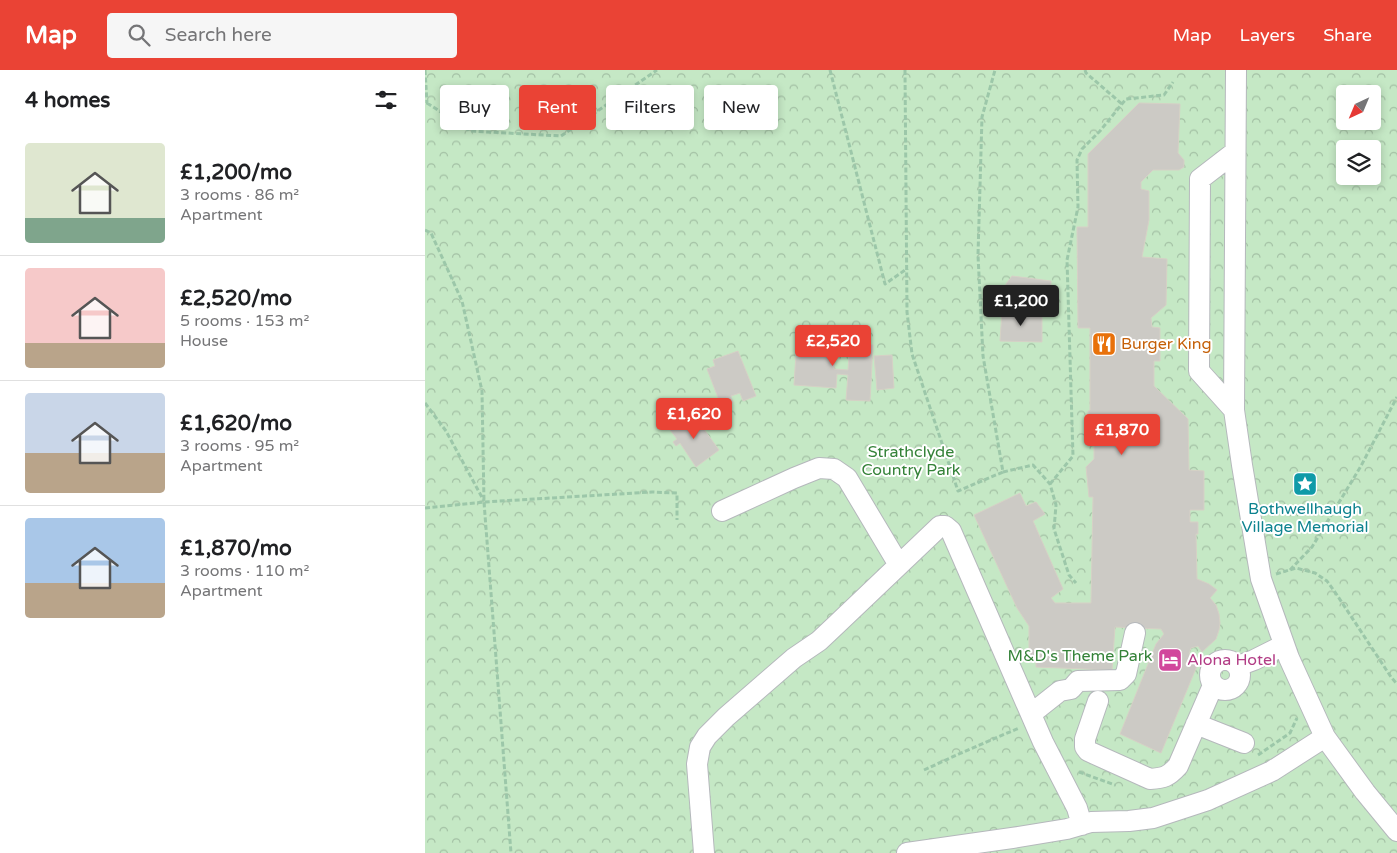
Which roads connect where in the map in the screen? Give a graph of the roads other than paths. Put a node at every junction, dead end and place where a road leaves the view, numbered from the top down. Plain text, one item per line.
1 (1236, 70) edge
2 (1235, 152) junction
3 (1234, 410) junction
4 (722, 512) dead end
5 (899, 565) junction
6 (1135, 633) dead end
7 (1284, 645) junction
8 (1098, 701) dead end
9 (1033, 718) junction
10 (1197, 724) junction
11 (1325, 737) junction
12 (1251, 749) road end
13 (1082, 825) junction
14 (1397, 831) edge
15 (704, 853) edge
16 (907, 853) edge

1 - 2 street
2 - 3 street
2 - 3 street
3 - 7 street
4 - 5 street
5 - 9 street
5 - 15 street
6 - 9 street
7 - 10 street
7 - 11 street
8 - 10 street
9 - 13 street
10 - 12 street
11 - 13 street
11 - 14 street
13 - 16 street

